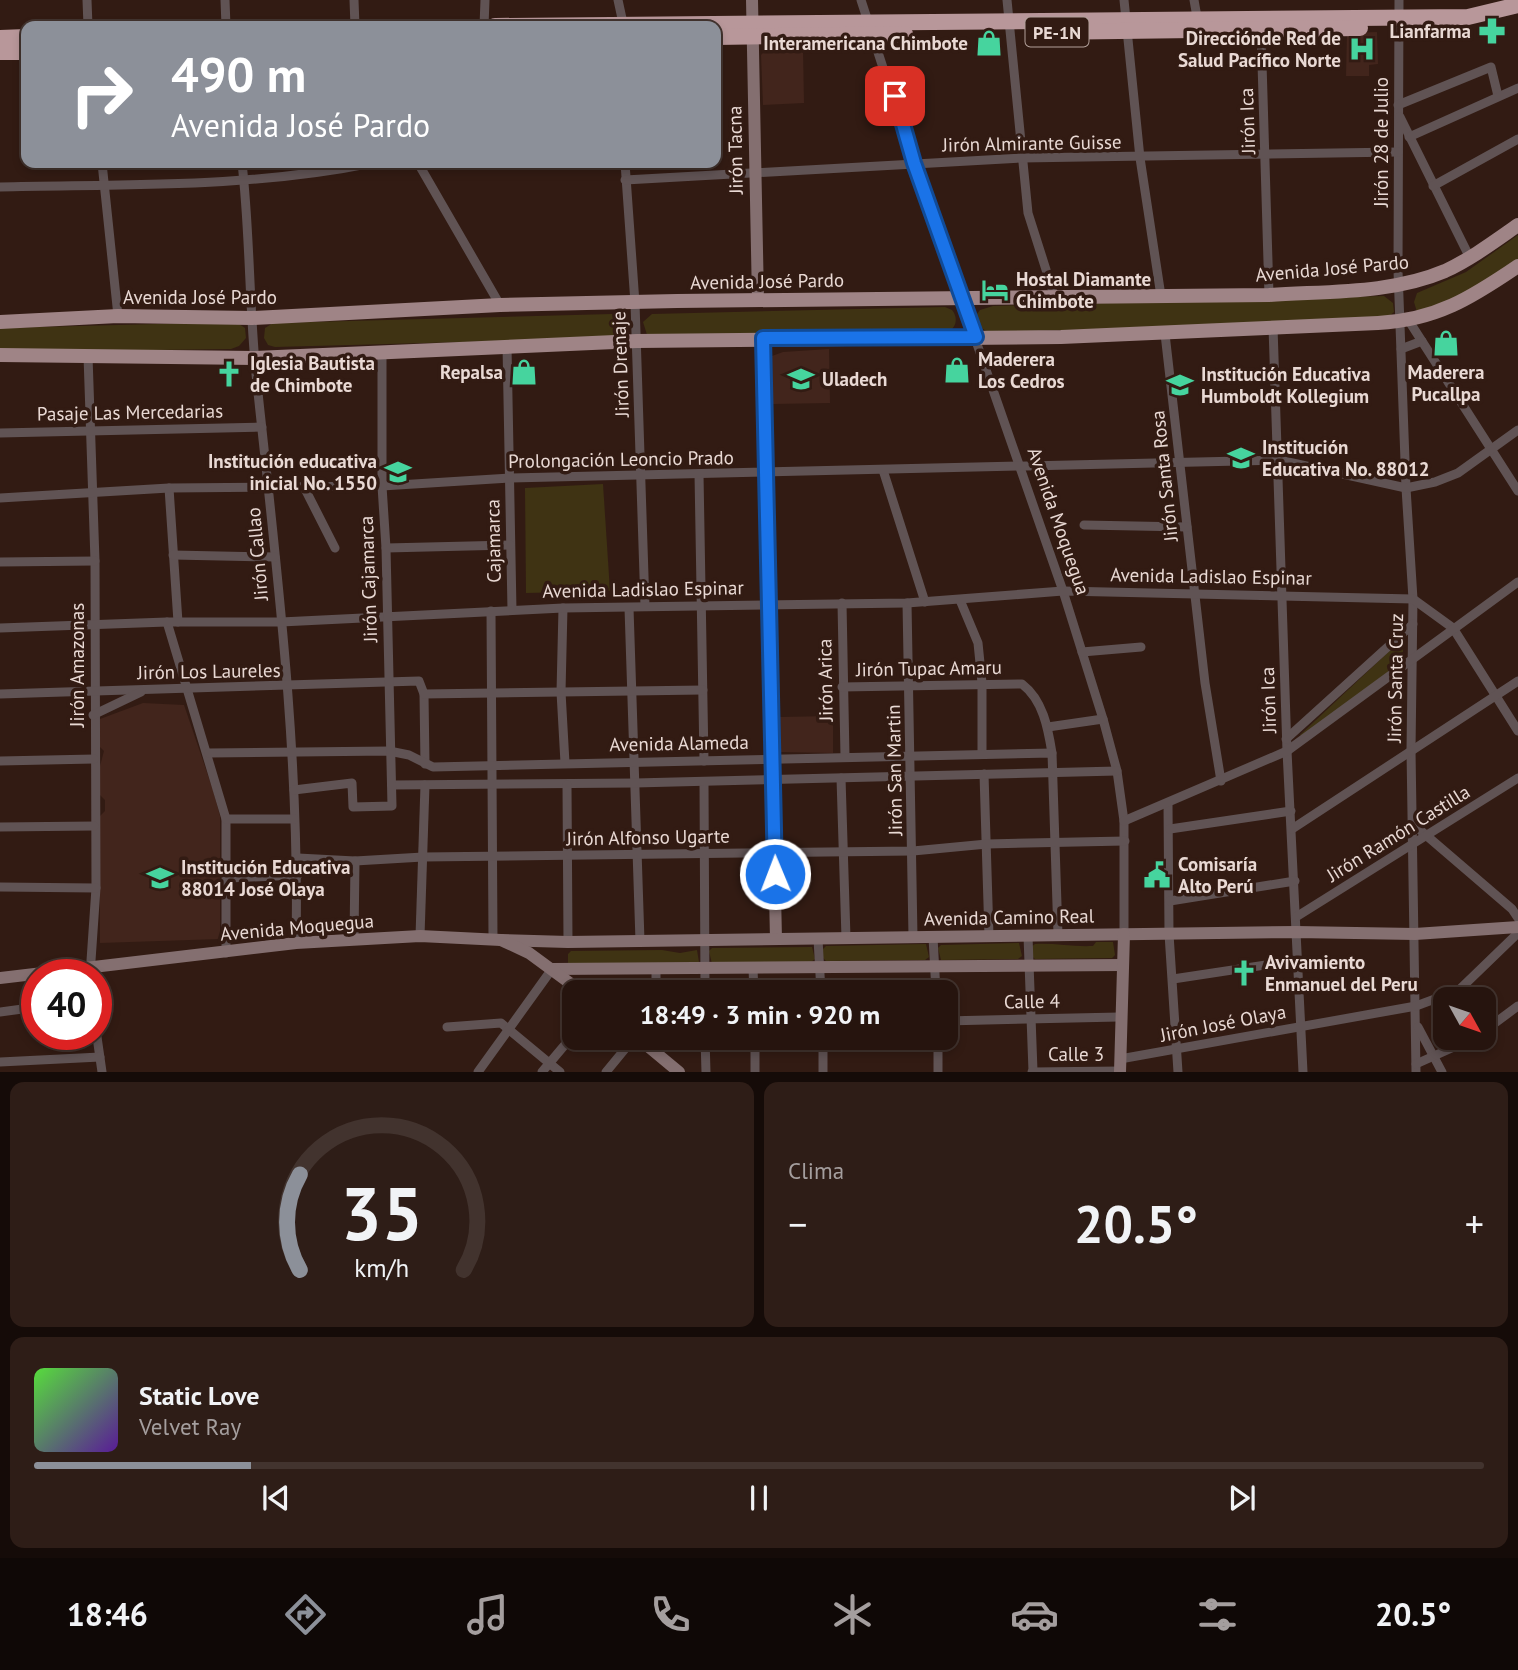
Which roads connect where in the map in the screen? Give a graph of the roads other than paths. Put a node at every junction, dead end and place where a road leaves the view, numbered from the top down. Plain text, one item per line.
1 (87, 0) edge
2 (225, 0) edge
3 (354, 0) edge
4 (485, 0) edge
5 (618, 0) edge
6 (752, 0) edge
7 (862, 0) edge
8 (1007, 0) edge
9 (1124, 0) edge
10 (1194, 0) edge
11 (1399, 0) edge
12 (1518, 5) edge
13 (1518, 15) edge
14 (1197, 17) junction
15 (88, 21) edge
16 (226, 21) edge
17 (355, 21) edge
18 (484, 21) edge
19 (623, 21) edge
20 (1398, 22) junction
21 (1127, 24) junction
22 (721, 28) edge
23 (1009, 28) junction
24 (753, 30) junction
25 (873, 30) junction
26 (1261, 30) junction
27 (721, 36) edge
28 (21, 37) edge
29 (0, 38) edge
30 (0, 52) edge
31 (21, 52) edge
32 (1518, 88) edge
33 (1497, 96) junction
34 (1398, 108) junction
35 (1409, 136) junction
36 (1518, 139) edge
37 (1398, 152) junction
38 (1266, 156) junction
39 (1022, 158) junction
40 (1140, 158) junction
41 (914, 163) junction
42 (103, 168) edge
43 (243, 168) edge
44 (346, 168) edge
45 (421, 168) edge
46 (625, 168) edge
47 (754, 172) junction
48 (244, 180) junction
49 (625, 180) junction
50 (105, 186) junction
51 (1433, 186) junction
52 (0, 187) edge
53 (1518, 225) edge
54 (1470, 258) junction
55 (1518, 266) edge
56 (1399, 285) junction
57 (1269, 295) junction
58 (1161, 296) junction
59 (963, 298) junction
60 (1055, 298) junction
61 (758, 300) junction
62 (635, 303) junction
63 (500, 305) junction
64 (118, 316) junction
65 (252, 318) junction
66 (1405, 322) junction
67 (0, 323) edge
68 (1273, 327) junction
69 (1165, 334) junction
70 (976, 337) junction
71 (763, 338) junction
72 (636, 341) junction
73 (1422, 341) junction
74 (506, 346) junction
75 (1401, 349) junction
76 (382, 351) junction
77 (0, 355) edge
78 (88, 356) junction
79 (255, 358) junction
80 (262, 427) junction
81 (92, 430) junction
82 (1518, 430) edge
83 (0, 433) edge
84 (1492, 450) junction
85 (1279, 460) junction
86 (1180, 463) junction
87 (1020, 466) junction
88 (883, 470) junction
89 (767, 472) junction
90 (699, 474) junction
91 (642, 475) junction
92 (511, 478) junction
93 (382, 486) junction
94 (304, 487) junction
95 (169, 488) junction
96 (269, 488) junction
97 (1406, 488) junction
98 (1518, 491) edge
99 (94, 494) junction
100 (0, 498) edge
101 (1084, 525) dead end
102 (1187, 527) junction
103 (510, 545) junction
104 (335, 548) dead end
105 (386, 548) junction
106 (173, 555) junction
107 (275, 556) junction
108 (95, 561) junction
109 (0, 562) edge
110 (1518, 582) edge
111 (1063, 591) junction
112 (1195, 595) junction
113 (1282, 595) junction
114 (1413, 598) junction
115 (960, 600) junction
116 (925, 602) junction
117 (842, 603) junction
118 (907, 603) junction
119 (770, 604) junction
120 (703, 605) junction
121 (645, 606) junction
122 (562, 608) junction
123 (629, 608) junction
124 (512, 610) junction
125 (491, 611) junction
126 (388, 615) junction
127 (167, 622) junction
128 (178, 622) junction
129 (281, 622) junction
130 (1413, 624) junction
131 (94, 625) junction
132 (0, 628) edge
133 (1453, 628) junction
134 (1141, 647) dead end
135 (1082, 652) junction
136 (1413, 658) junction
137 (1518, 681) edge
138 (388, 682) junction
139 (982, 683) junction
140 (909, 686) junction
141 (186, 687) junction
142 (288, 687) junction
143 (842, 687) junction
144 (146, 689) junction
145 (703, 690) junction
146 (93, 692) junction
147 (561, 692) junction
148 (632, 692) junction
149 (490, 693) junction
150 (0, 694) edge
151 (424, 694) junction
152 (1496, 695) junction
153 (93, 715) junction
154 (1103, 719) junction
155 (1048, 727) junction
156 (1518, 731) edge
157 (1286, 739) junction
158 (1411, 750) junction
159 (291, 751) junction
160 (389, 751) junction
161 (1287, 751) junction
162 (209, 753) junction
163 (1052, 753) junction
164 (912, 754) junction
165 (982, 754) junction
166 (845, 757) junction
167 (94, 759) junction
168 (773, 759) junction
169 (0, 761) edge
170 (704, 761) junction
171 (633, 762) junction
172 (565, 763) junction
173 (425, 764) junction
174 (494, 764) junction
175 (1117, 771) junction
176 (1054, 772) junction
177 (984, 774) junction
178 (912, 775) junction
179 (841, 778) junction
180 (1518, 778) edge
181 (775, 780) junction
182 (1221, 781) junction
183 (704, 782) junction
184 (635, 783) junction
185 (392, 785) junction
186 (425, 785) junction
187 (493, 785) junction
188 (567, 785) junction
189 (294, 790) junction
190 (1168, 804) junction
191 (1291, 811) junction
192 (226, 819) junction
193 (295, 819) junction
194 (1124, 821) junction
195 (1413, 824) junction
196 (94, 826) junction
197 (0, 827) edge
198 (1170, 829) junction
199 (1292, 829) junction
200 (1427, 836) junction
201 (1056, 841) junction
202 (1125, 841) junction
203 (987, 844) junction
204 (1412, 844) junction
205 (843, 850) junction
206 (913, 850) junction
207 (774, 852) junction
208 (704, 853) junction
209 (636, 855) junction
210 (494, 856) junction
211 (567, 856) junction
212 (423, 857) junction
213 (298, 858) junction
214 (355, 861) junction
215 (298, 876) junction
216 (228, 878) junction
217 (1295, 881) junction
218 (0, 887) edge
219 (96, 888) junction
220 (1170, 901) junction
221 (1296, 917) junction
222 (1518, 918) edge
223 (1518, 930) edge
224 (1296, 932) junction
225 (1124, 934) junction
226 (1169, 934) junction
227 (1415, 934) junction
228 (1058, 935) junction
229 (420, 936) junction
230 (989, 936) junction
231 (1028, 936) junction
232 (913, 937) junction
233 (933, 937) junction
234 (846, 938) junction
235 (354, 939) junction
236 (497, 939) junction
237 (776, 939) junction
238 (818, 939) junction
239 (706, 940) junction
240 (640, 941) junction
241 (568, 942) junction
242 (296, 943) junction
243 (226, 953) junction
244 (90, 959) edge
245 (1298, 960) junction
246 (820, 965) junction
247 (1030, 965) junction
248 (1122, 965) junction
249 (933, 966) junction
250 (112, 969) edge
251 (704, 969) junction
252 (552, 970) junction
253 (656, 970) junction
254 (753, 970) junction
255 (21, 977) edge
256 (0, 978) edge
257 (1172, 979) junction
258 (566, 980) edge
259 (656, 980) edge
260 (704, 980) edge
261 (753, 980) edge
262 (821, 980) edge
263 (935, 980) edge
264 (1416, 1006) junction
265 (1518, 1006) edge
266 (21, 1009) edge
267 (0, 1012) edge
268 (1119, 1017) junction
269 (1031, 1019) junction
270 (958, 1021) edge
271 (1496, 1022) edge
272 (1416, 1024) junction
273 (1300, 1026) junction
274 (447, 1027) dead end
275 (510, 1030) junction
276 (562, 1048) edge
277 (99, 1050) edge
278 (625, 1050) edge
279 (652, 1050) edge
280 (659, 1050) edge
281 (705, 1050) edge
282 (755, 1050) edge
283 (823, 1050) edge
284 (938, 1050) edge
285 (1176, 1050) junction
286 (1448, 1050) edge
287 (659, 1055) junction
288 (100, 1057) junction
289 (1433, 1057) junction
290 (0, 1062) edge
291 (549, 1063) junction
292 (1120, 1067) edge
293 (1416, 1068) edge
294 (675, 1071) edge
295 (102, 1072) edge
296 (478, 1072) edge
297 (542, 1072) edge
298 (560, 1072) edge
299 (606, 1072) edge
300 (706, 1072) edge
301 (755, 1072) edge
302 (823, 1072) edge
303 (938, 1072) edge
304 (1032, 1072) edge
305 (1178, 1072) edge
306 (1303, 1072) edge
307 (1442, 1072) edge

1 - 15 street
2 - 16 street
3 - 17 street
4 - 18 street
5 - 19 street
6 - 24 main road, Jirón Tacna
7 - 25 street, Avenida Moquegua
8 - 23 street
9 - 21 street
10 - 14 street
11 - 20 street, Jirón 28 de Julio
12 - 20 highway, PE-1N
13 - 20 highway, PE-1N
14 - 20 highway, PE-1N
14 - 21 highway, PE-1N
20 - 26 highway, PE-1N
20 - 34 street, Jirón 28 de Julio
21 - 23 highway, PE-1N
21 - 26 highway, PE-1N
21 - 40 street
22 - 24 highway, PE-1N
23 - 25 highway, PE-1N
23 - 39 street
24 - 25 highway, PE-1N
24 - 27 highway, PE-1N
24 - 47 main road, Jirón Tacna
25 - 41 street, Avenida Moquegua
26 - 38 street, Jirón Ica
28 - 29 highway
30 - 31 highway
32 - 33 street
33 - 34 street
33 - 35 street
34 - 35 street
34 - 37 street, Jirón 28 de Julio
35 - 51 street
36 - 51 street
37 - 38 street, Jirón Almirante Guisse
37 - 56 street, Jirón 28 de Julio
38 - 40 street, Jirón Almirante Guisse
38 - 57 street, Jirón Ica
39 - 40 street, Jirón Almirante Guisse
39 - 41 street, Jirón Almirante Guisse
39 - 60 street
40 - 58 street
41 - 47 street, Jirón Almirante Guisse
41 - 59 street, Avenida Moquegua
42 - 50 street
43 - 48 street, Jirón Callao
44 - 48 street
45 - 63 street
46 - 49 street, Jirón Drenaje
47 - 49 street, Jirón Almirante Guisse
47 - 61 main road, Jirón Tacna
48 - 50 street
48 - 65 street, Jirón Callao
49 - 62 street, Jirón Drenaje
50 - 52 street
50 - 64 street
51 - 54 street
53 - 54 main road, Avenida José Pardo
54 - 56 main road, Avenida José Pardo
55 - 66 main road
56 - 57 main road, Avenida José Pardo
56 - 66 street, Jirón Santa Cruz
57 - 58 main road, Avenida José Pardo
58 - 60 main road, Avenida José Pardo
59 - 60 main road, Avenida José Pardo
59 - 61 main road, Avenida José Pardo
59 - 70 street, Avenida Moquegua
61 - 62 main road, Avenida José Pardo
62 - 63 main road, Avenida José Pardo
62 - 72 street, Jirón Drenaje
63 - 65 main road, Avenida José Pardo
64 - 65 main road, Avenida José Pardo
64 - 67 main road, Avenida José Pardo
65 - 79 street, Jirón Callao
66 - 68 main road
66 - 73 street
66 - 75 street, Jirón Santa Cruz
68 - 69 main road
68 - 85 street, Jirón Ica
69 - 70 main road
69 - 86 street, Jirón Santa Rosa
70 - 71 main road
70 - 87 street, Avenida Moquegua
71 - 72 main road
71 - 89 main road
72 - 74 main road
72 - 91 street, Jirón Drenaje
73 - 75 street
73 - 84 street
74 - 76 main road
74 - 92 street, Cajamarca
75 - 97 street, Jirón Santa Cruz
76 - 79 main road
76 - 93 street, Jirón Cajamarca
77 - 78 main road
78 - 79 main road
78 - 81 street, Jirón Amazonas
79 - 80 street, Jirón Callao
80 - 81 street, Pasaje Las Mercedarias
80 - 96 street, Jirón Callao
81 - 83 street, Pasaje Las Mercedarias
81 - 99 street, Jirón Amazonas
82 - 84 street, Prolongación Leoncio Prado
84 - 97 street, Prolongación Leoncio Prado
84 - 98 street
85 - 86 street, Prolongación Leoncio Prado
85 - 97 street, Prolongación Leoncio Prado
85 - 113 street, Jirón Ica
86 - 87 street, Prolongación Leoncio Prado
86 - 102 street, Jirón Santa Rosa
87 - 88 street, Prolongación Leoncio Prado
87 - 111 street, Avenida Moquegua
88 - 89 street, Prolongación Leoncio Prado
88 - 116 street
89 - 90 street, Prolongación Leoncio Prado
89 - 119 main road
90 - 91 street, Prolongación Leoncio Prado
90 - 120 street
91 - 92 street, Prolongación Leoncio Prado
91 - 121 street, Jirón Drenaje
92 - 93 street, Prolongación Leoncio Prado
92 - 103 street, Cajamarca
93 - 94 street, Prolongación Leoncio Prado
93 - 105 street, Jirón Cajamarca
94 - 96 street, Prolongación Leoncio Prado
94 - 104 street
95 - 96 street, Prolongación Leoncio Prado
95 - 99 street, Prolongación Leoncio Prado
95 - 106 street
96 - 107 street, Jirón Callao
97 - 114 street, Jirón Santa Cruz
99 - 100 street, Prolongación Leoncio Prado
99 - 108 street, Jirón Amazonas
101 - 102 street
102 - 112 street, Jirón Santa Rosa
103 - 105 street
103 - 124 street, Cajamarca
105 - 126 street, Jirón Cajamarca
106 - 107 street
106 - 128 street
107 - 129 street, Jirón Callao
108 - 109 street
108 - 131 street, Jirón Amazonas
110 - 133 street
111 - 112 street, Avenida Ladislao Espinar
111 - 115 street, Avenida Ladislao Espinar
111 - 135 street, Avenida Moquegua
112 - 113 street, Avenida Ladislao Espinar
112 - 182 street, Jirón Santa Rosa
113 - 114 street, Avenida Ladislao Espinar
113 - 157 street, Jirón Ica
114 - 130 street, Jirón Santa Cruz
114 - 133 street
115 - 116 street, Avenida Ladislao Espinar
115 - 139 street
116 - 118 street, Avenida Ladislao Espinar
117 - 118 street, Avenida Ladislao Espinar
117 - 119 street, Avenida Ladislao Espinar
117 - 143 street, Jirón Arica
118 - 140 street, Jirón San Martin
119 - 120 street, Avenida Ladislao Espinar
119 - 168 main road
120 - 121 street, Avenida Ladislao Espinar
120 - 145 street
121 - 123 street, Avenida Ladislao Espinar
122 - 123 street, Avenida Ladislao Espinar
122 - 124 street, Avenida Ladislao Espinar
122 - 147 street
123 - 148 street
124 - 125 street, Avenida Ladislao Espinar
125 - 126 street, Avenida Ladislao Espinar
125 - 149 street
126 - 129 street, Avenida Ladislao Espinar
126 - 138 street, Jirón Cajamarca
127 - 128 street, Avenida Ladislao Espinar
127 - 131 street, Avenida Ladislao Espinar
127 - 141 street
128 - 129 street, Avenida Ladislao Espinar
129 - 142 street, Jirón Callao
130 - 136 street, Jirón Santa Cruz
130 - 157 street
131 - 132 street, Avenida Ladislao Espinar
131 - 146 street, Jirón Amazonas
133 - 136 street
133 - 152 street
134 - 135 street
135 - 154 street, Avenida Moquegua
136 - 158 street, Jirón Santa Cruz
136 - 161 street
137 - 152 street
138 - 142 street, Jirón Los Laureles
138 - 151 street, Jirón Los Laureles
138 - 160 street, Jirón Cajamarca
139 - 140 street, Jirón Tupac Amaru
139 - 155 street, Jirón Tupac Amaru
139 - 165 street
140 - 143 street, Jirón Tupac Amaru
140 - 164 street, Jirón San Martin
141 - 142 street, Jirón Los Laureles
141 - 144 street, Jirón Los Laureles
141 - 162 street
142 - 159 street, Jirón Callao
143 - 166 street, Jirón Arica
144 - 146 street, Jirón Los Laureles
144 - 153 street
145 - 148 street
145 - 170 street
146 - 150 street, Jirón Los Laureles
146 - 153 street, Jirón Amazonas
147 - 148 street
147 - 149 street
147 - 172 street
148 - 171 street
149 - 151 street
149 - 174 street
151 - 173 street
152 - 156 street
152 - 158 street
153 - 167 street, Jirón Amazonas
154 - 155 street
154 - 175 street, Avenida Moquegua
155 - 163 street, Jirón Tupac Amaru
157 - 161 street, Jirón Ica
158 - 195 street, Jirón Santa Cruz
158 - 199 street
159 - 160 street, Avenida Alameda
159 - 162 street, Avenida Alameda
159 - 189 street, Jirón Callao
160 - 173 street, Avenida Alameda
160 - 185 street, Jirón Cajamarca
161 - 182 street
161 - 191 street, Jirón Ica
162 - 192 street
163 - 165 street, Avenida Alameda
163 - 176 street
164 - 165 street, Avenida Alameda
164 - 166 street, Avenida Alameda
164 - 178 street, Jirón San Martin
166 - 168 street, Avenida Alameda
167 - 169 street
167 - 196 street, Jirón Amazonas
168 - 170 street, Avenida Alameda
168 - 181 main road
170 - 171 street, Avenida Alameda
171 - 172 street, Avenida Alameda
171 - 184 street
172 - 174 street, Avenida Alameda
173 - 174 street, Avenida Alameda
174 - 187 street
175 - 176 street, Avenida Alameda
175 - 194 street, Avenida Moquegua
176 - 177 street, Avenida Alameda
176 - 201 street
177 - 178 street, Avenida Alameda
177 - 203 street
178 - 179 street, Avenida Alameda
178 - 206 street, Jirón San Martin
179 - 181 street, Avenida Alameda
179 - 205 street
180 - 200 street, Jirón Ramón Castilla
181 - 183 street, Avenida Alameda
181 - 207 main road
182 - 190 street
183 - 184 street, Avenida Alameda
183 - 208 street
184 - 188 street, Avenida Alameda
184 - 209 street
185 - 186 street, Avenida Alameda
185 - 189 street, Jirón Cajamarca
186 - 187 street, Avenida Alameda
186 - 212 street
187 - 188 street, Avenida Alameda
187 - 210 street
188 - 211 street
189 - 193 street, Jirón Callao
190 - 194 street
190 - 198 street
191 - 198 street
191 - 199 street, Jirón Ica
192 - 193 street
192 - 216 street
193 - 213 street, Jirón Callao
194 - 202 street, Avenida Moquegua
195 - 200 street
195 - 204 street, Jirón Santa Cruz
196 - 197 street
196 - 219 street, Jirón Amazonas
198 - 220 street
199 - 217 street, Jirón Ica
200 - 204 street, Jirón Ramón Castilla
200 - 222 street
201 - 202 street, Jirón Alfonso Ugarte
201 - 203 street, Jirón Alfonso Ugarte
201 - 228 street
202 - 225 street, Avenida Moquegua
203 - 206 street, Jirón Alfonso Ugarte
203 - 230 street
204 - 221 street, Jirón Ramón Castilla
204 - 227 street, Jirón Santa Cruz
205 - 206 street, Jirón Alfonso Ugarte
205 - 207 street, Jirón Alfonso Ugarte
205 - 234 street
206 - 232 street, Jirón San Martin
207 - 208 street, Jirón Alfonso Ugarte
207 - 237 main road
208 - 209 street, Jirón Alfonso Ugarte
208 - 239 street
209 - 211 street, Jirón Alfonso Ugarte
209 - 240 street
210 - 211 street, Jirón Alfonso Ugarte
210 - 212 street, Jirón Alfonso Ugarte
210 - 236 street
211 - 241 street
212 - 214 street, Jirón Alfonso Ugarte
212 - 229 street
213 - 214 street, Jirón Alfonso Ugarte
213 - 215 street, Jirón Callao
214 - 235 street
215 - 216 street
215 - 242 street, Jirón Callao
216 - 243 street
217 - 220 street
217 - 221 street, Jirón Ica
218 - 219 street
219 - 244 street, Jirón Amazonas
220 - 226 street
221 - 224 street, Jirón Ica
223 - 227 main road, Avenida Camino Real
223 - 264 street, Jirón José Olaya
224 - 226 main road, Avenida Camino Real
224 - 227 main road, Avenida Camino Real
224 - 245 street, Jirón Ica
225 - 226 main road, Avenida Camino Real
225 - 228 main road, Avenida Camino Real
225 - 248 main road, Avenida Moquegua
226 - 257 street
227 - 264 street, Jirón Santa Cruz
228 - 231 main road, Avenida Camino Real
229 - 235 main road, Avenida Moquegua
229 - 236 main road, Avenida Moquegua
230 - 231 main road, Avenida Camino Real
230 - 233 main road, Avenida Camino Real
231 - 247 street
232 - 233 main road, Avenida Camino Real
232 - 234 main road, Avenida Camino Real
233 - 249 street
234 - 238 main road, Avenida Camino Real
235 - 242 main road, Avenida Moquegua
236 - 241 main road, Avenida Camino Real
236 - 252 main road, Avenida Moquegua
237 - 238 main road, Avenida Camino Real
237 - 239 main road, Avenida Camino Real
238 - 246 street
239 - 240 main road, Avenida Camino Real
239 - 251 street
240 - 241 main road, Avenida Camino Real
242 - 243 main road, Avenida Moquegua
243 - 250 main road, Avenida Moquegua
245 - 257 street
245 - 273 street, Jirón Ica
246 - 249 main road
246 - 254 main road
246 - 262 street
247 - 248 main road
247 - 249 main road
247 - 269 street
248 - 268 main road, Avenida Moquegua
249 - 263 street
251 - 253 main road
251 - 254 main road
251 - 260 street
252 - 253 main road
252 - 258 main road, Avenida Moquegua
252 - 275 street
253 - 259 street
254 - 261 street
255 - 256 main road, Avenida Moquegua
257 - 285 street
264 - 272 street, Jirón Santa Cruz
264 - 273 street, Jirón José Olaya
265 - 271 street
266 - 267 street
268 - 269 street, Calle 4
268 - 292 main road, Avenida Moquegua
269 - 270 street, Calle 4
269 - 304 street
272 - 289 street
272 - 293 street, Jirón Santa Cruz
273 - 285 street, Jirón José Olaya
273 - 306 street, Jirón Ica
274 - 275 street
275 - 291 street
275 - 296 street
276 - 291 street
277 - 288 street
278 - 299 street
279 - 287 main road
280 - 287 street
281 - 300 street
282 - 301 street
283 - 302 street
284 - 303 street
285 - 292 street, Jirón José Olaya
285 - 305 street
286 - 289 street
287 - 294 main road
288 - 290 street
288 - 295 street
289 - 293 street
289 - 307 street
291 - 297 street
291 - 298 street
292 - 304 street, Calle 3

